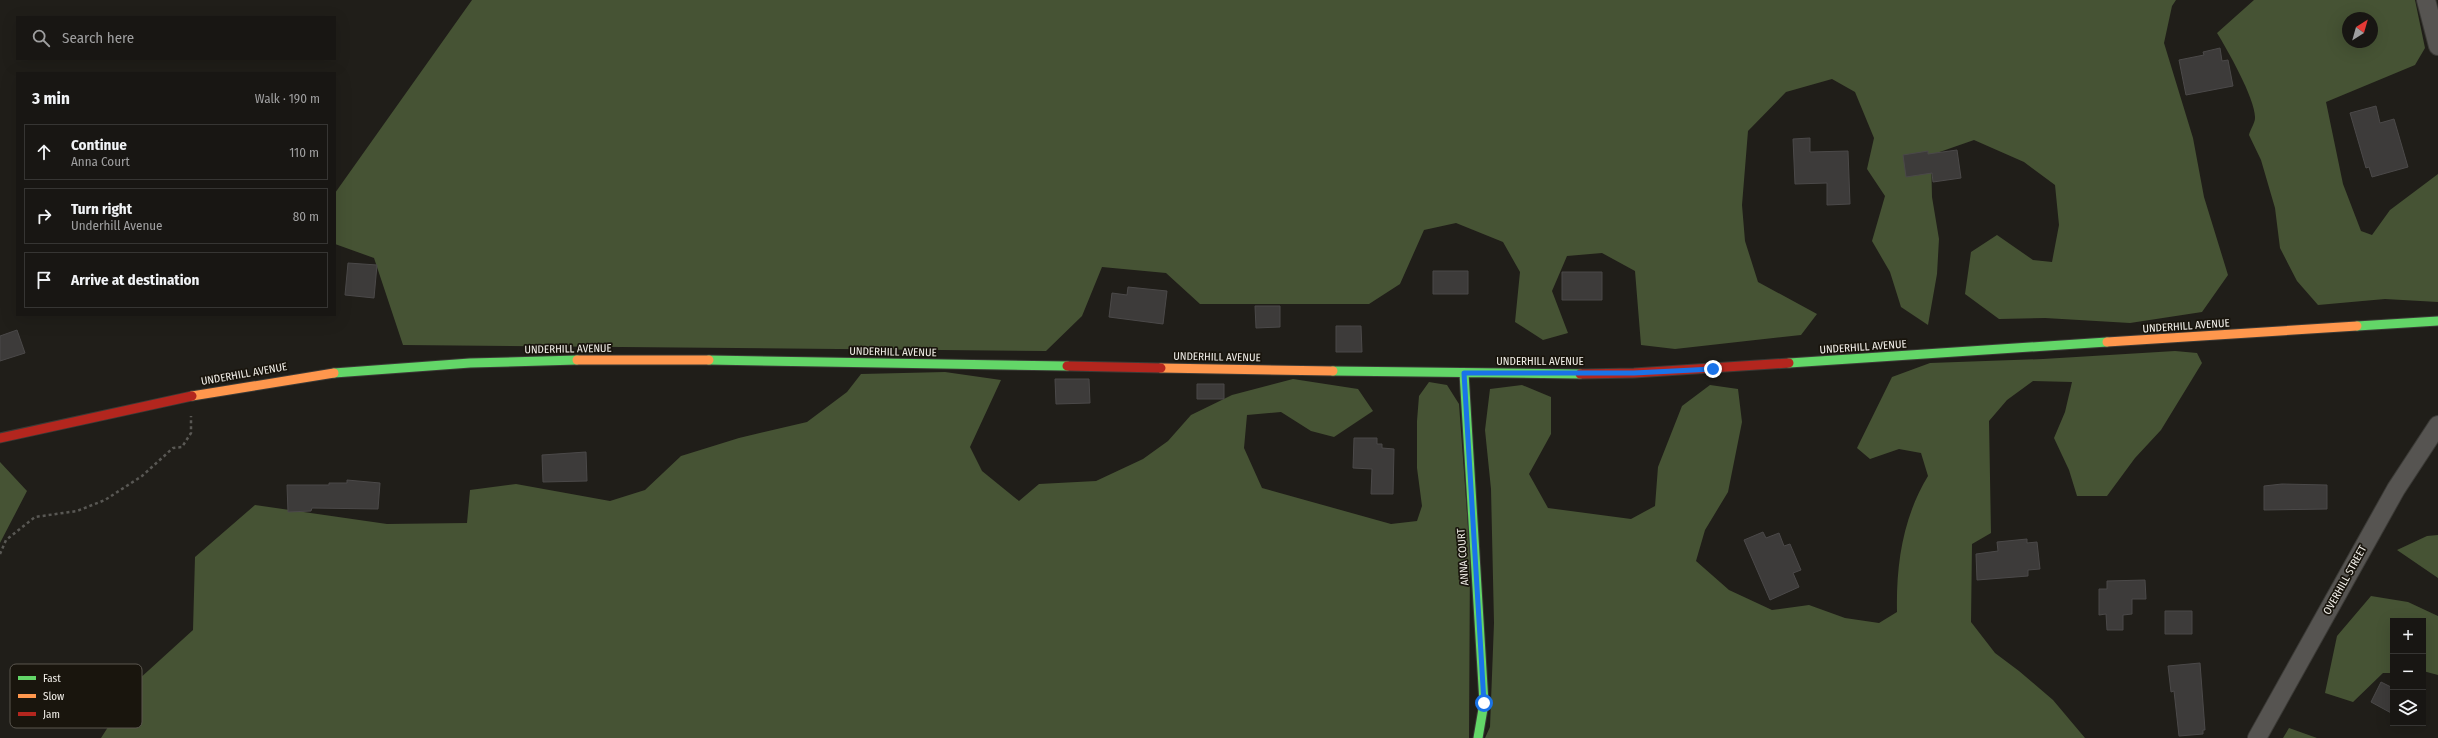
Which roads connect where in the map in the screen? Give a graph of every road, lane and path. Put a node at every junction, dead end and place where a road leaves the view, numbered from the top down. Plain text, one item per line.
1 (2426, 0) edge
2 (2438, 46) edge
3 (2438, 321) edge
4 (1464, 373) junction
5 (190, 396) junction
6 (2438, 425) edge
7 (0, 438) edge
8 (0, 554) edge
9 (1478, 738) edge
10 (2258, 738) edge

1 - 2 street
3 - 4 main road, UNDERHILL AVENUE
4 - 5 main road, UNDERHILL AVENUE
4 - 9 main road, ANNA COURT
5 - 7 main road, UNDERHILL AVENUE
5 - 8 path
6 - 10 street, OVERHILL STREET

